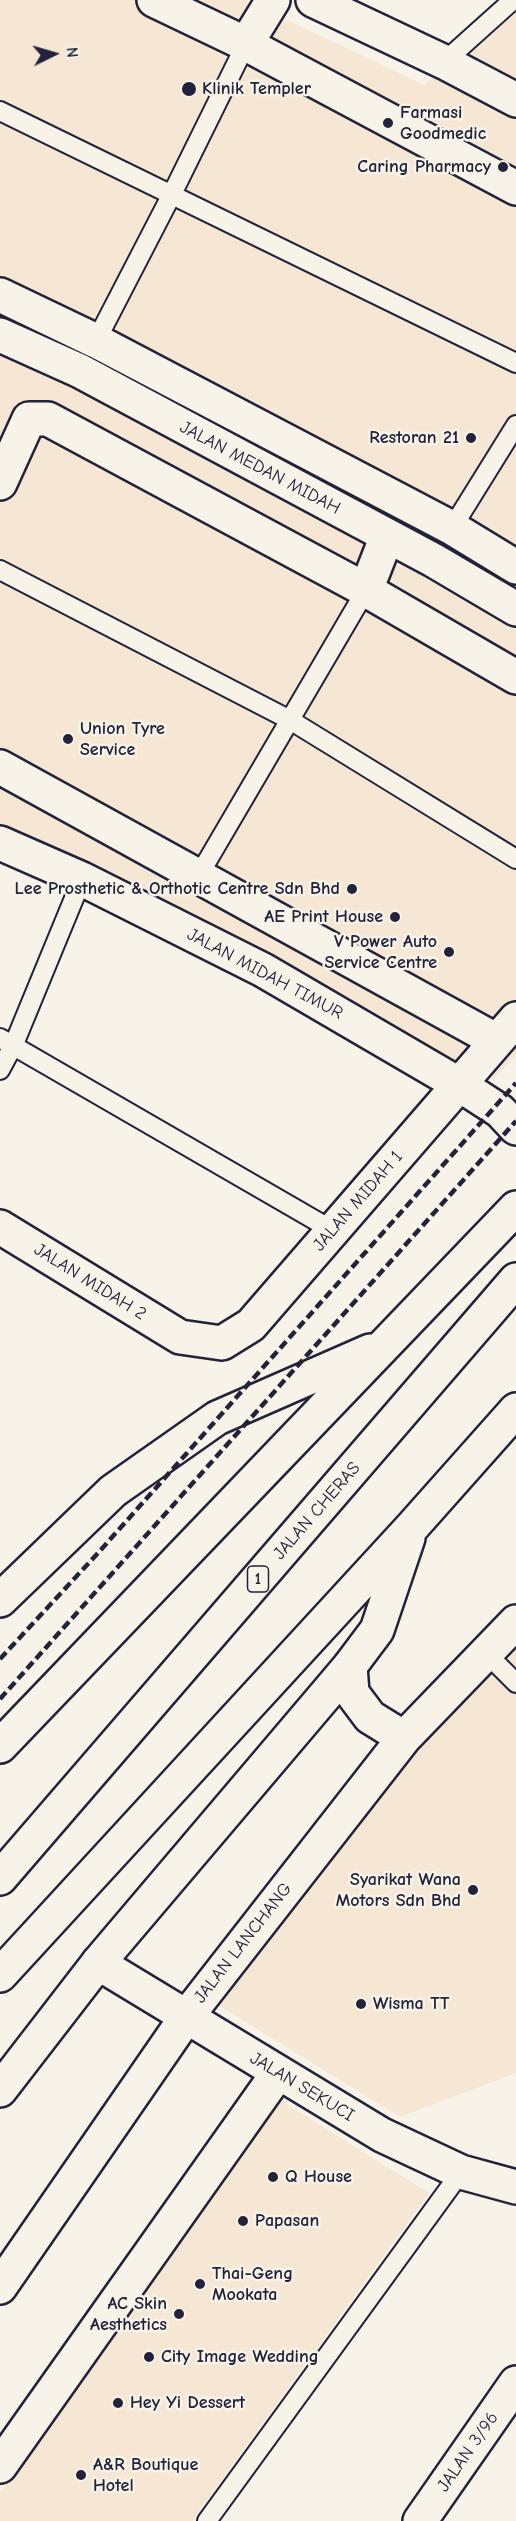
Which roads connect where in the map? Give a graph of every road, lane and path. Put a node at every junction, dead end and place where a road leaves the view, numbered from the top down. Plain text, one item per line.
1 (154, 0) edge
2 (273, 0) edge
3 (313, 0) edge
4 (513, 0) edge
5 (246, 44) junction
6 (444, 62) junction
7 (516, 100) edge
8 (0, 111) edge
9 (516, 188) edge
10 (172, 194) junction
11 (0, 295) edge
12 (0, 335) edge
13 (96, 340) junction
14 (516, 363) edge
15 (80, 371) junction
16 (516, 425) edge
17 (0, 483) edge
18 (452, 528) junction
19 (387, 536) junction
20 (433, 560) junction
21 (516, 567) edge
22 (0, 570) edge
23 (366, 590) junction
24 (516, 609) edge
25 (516, 677) edge
26 (290, 720) junction
27 (0, 767) edge
28 (0, 843) edge
29 (516, 858) edge
30 (199, 875) junction
31 (82, 879) junction
32 (506, 1030) edge
33 (7, 1041) edge
34 (0, 1070) edge
35 (460, 1084) junction
36 (516, 1128) edge
37 (516, 1208) edge
38 (0, 1227) edge
39 (332, 1230) junction
40 (516, 1280) edge
41 (180, 1337) joint
42 (382, 1345) junction
43 (516, 1410) edge
44 (412, 1527) junction
45 (0, 1600) edge
46 (516, 1622) edge
47 (486, 1653) junction
48 (350, 1666) junction
49 (516, 1683) edge
50 (404, 1738) junction
51 (0, 1746) edge
52 (0, 1878) edge
53 (98, 1963) junction
54 (0, 1976) edge
55 (187, 2016) junction
56 (278, 2073) junction
57 (0, 2090) edge
58 (461, 2172) junction
59 (516, 2187) edge
60 (0, 2287) edge
61 (516, 2383) edge
62 (0, 2466) edge
63 (207, 2521) edge
64 (420, 2521) edge

1 - 5 main road
2 - 5 main road
3 - 6 main road
4 - 6 lane
5 - 9 main road
5 - 10 lane
6 - 7 main road
8 - 10 lane
10 - 13 lane
10 - 14 lane
11 - 13 main road, JALAN MEDAN MIDAH
12 - 15 main road, JALAN MEDAN MIDAH
13 - 15 main road
13 - 18 main road, JALAN MEDAN MIDAH
15 - 19 main road, JALAN MEDAN MIDAH
16 - 18 lane
17 - 23 main road
18 - 20 main road
18 - 21 main road, JALAN MEDAN MIDAH
19 - 20 main road, JALAN MEDAN MIDAH
19 - 23 main road
20 - 24 main road, JALAN MEDAN MIDAH
22 - 26 lane
23 - 25 main road
23 - 26 lane
26 - 29 lane
26 - 30 lane
27 - 30 main road
28 - 31 main road, JALAN MIDAH TIMUR
30 - 32 main road
31 - 33 lane
31 - 35 main road, JALAN MIDAH TIMUR
32 - 35 main road, JALAN MIDAH 1
33 - 34 lane
33 - 39 lane
35 - 36 main road, JALAN MIDAH TIMUR
35 - 39 main road, JALAN MIDAH 1
37 - 42 main road
38 - 41 main road, JALAN MIDAH 2
39 - 41 main road, JALAN MIDAH 1
40 - 52 main road, JALAN CHERAS / 1
42 - 45 main road
42 - 51 main road
43 - 44 main road
44 - 48 main road
44 - 54 main road
46 - 47 main road, JALAN LANCHANG
47 - 49 lane
47 - 50 main road, JALAN LANCHANG
48 - 50 main road
48 - 53 main road
50 - 55 main road, JALAN LANCHANG
53 - 55 main road, JALAN SEKUCI
53 - 57 main road
55 - 56 main road, JALAN SEKUCI
55 - 60 main road, JALAN LANCHANG
56 - 58 main road, JALAN SEKUCI
56 - 62 main road
58 - 59 main road, JALAN SEKUCI
58 - 63 lane
61 - 64 main road, JALAN 3/96

